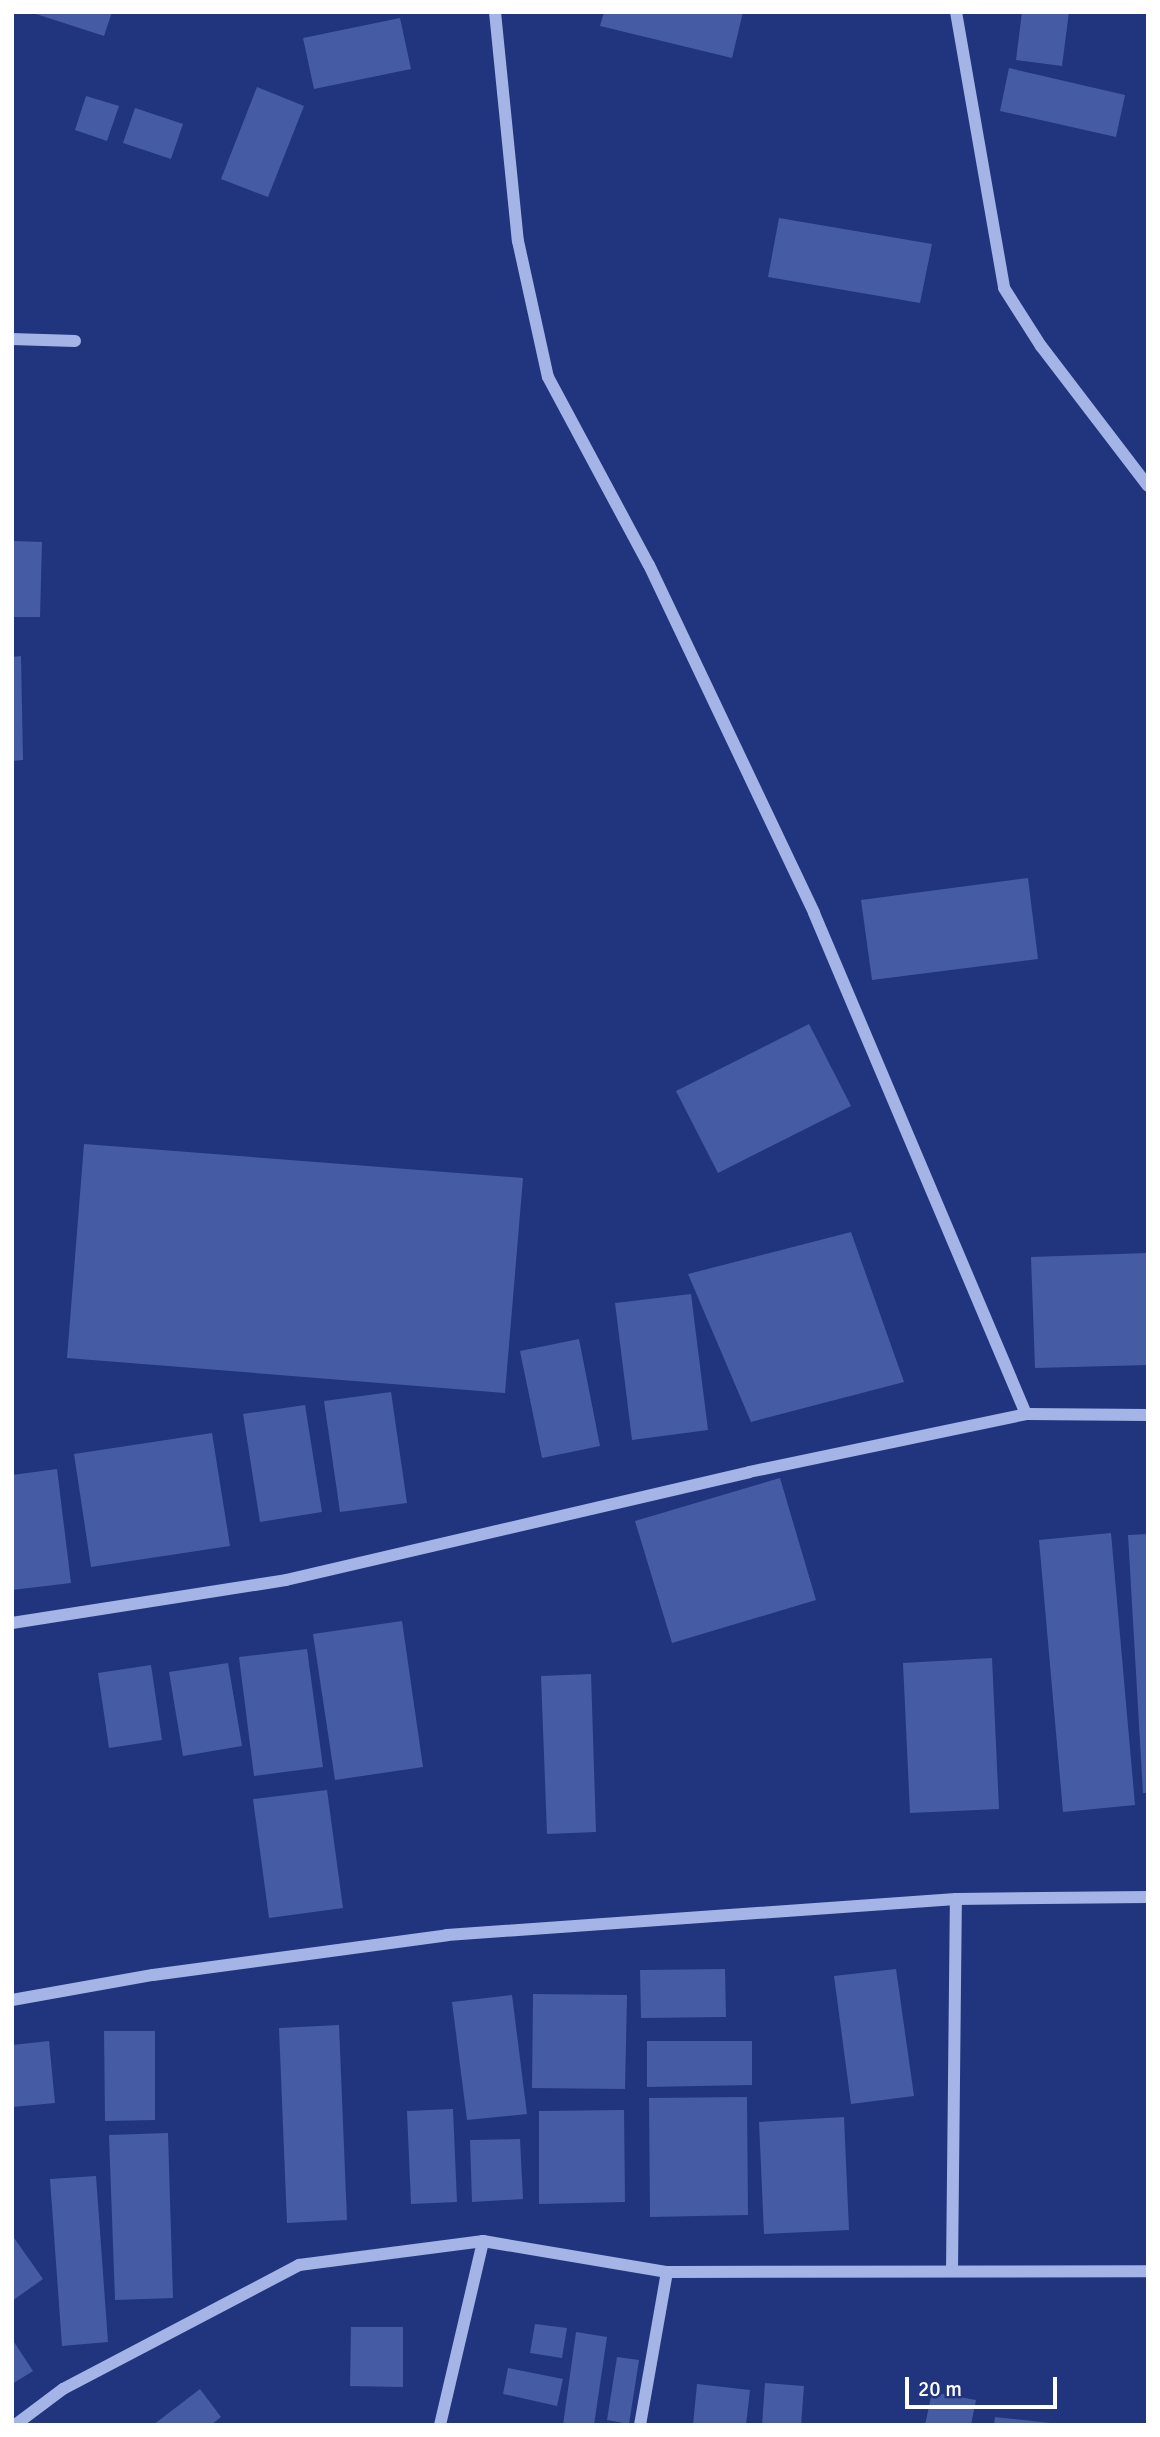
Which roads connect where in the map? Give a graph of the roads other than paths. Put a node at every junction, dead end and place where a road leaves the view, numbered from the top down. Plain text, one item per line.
1 (495, 12) edge
2 (956, 12) edge
3 (12, 339) edge
4 (75, 341) dead end
5 (1148, 486) edge
6 (1026, 1413) junction
7 (1148, 1415) edge
8 (12, 1623) edge
9 (1148, 1897) edge
10 (956, 1899) junction
11 (12, 2000) edge
12 (484, 2241) junction
13 (952, 2271) junction
14 (1148, 2271) edge
15 (667, 2272) junction
16 (15, 2425) edge
17 (440, 2425) edge
18 (640, 2425) edge

1 - 6 street
2 - 5 street
3 - 4 street
6 - 7 street
6 - 8 street
9 - 10 street
10 - 11 street
10 - 13 street
12 - 15 street
12 - 16 street
12 - 17 street
13 - 14 street
13 - 15 street
15 - 18 street

